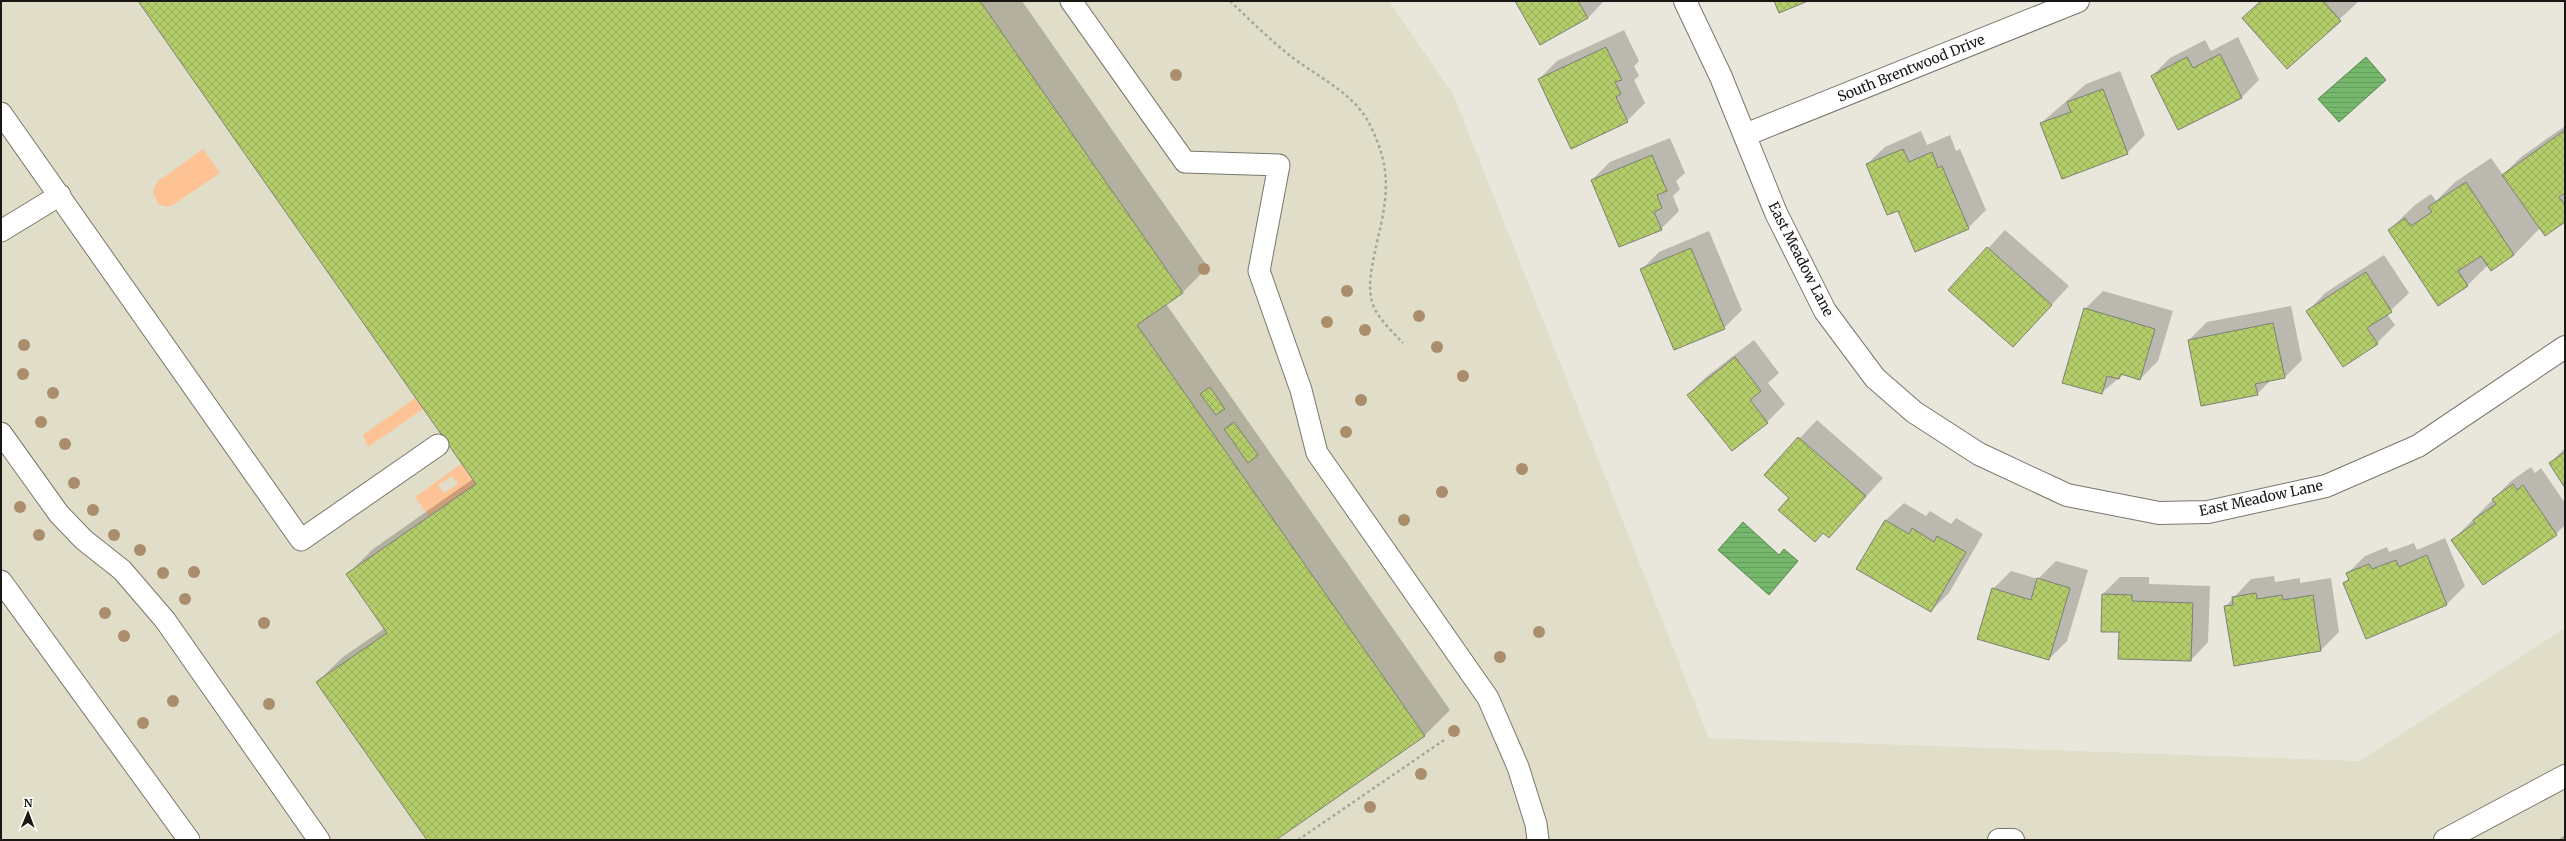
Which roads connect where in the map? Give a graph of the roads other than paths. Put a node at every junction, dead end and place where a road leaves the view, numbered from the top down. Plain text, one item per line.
1 (1071, 1) edge
2 (1685, 1) edge
3 (2078, 1) edge
4 (3, 121) edge
5 (1745, 135) junction
6 (60, 195) junction
7 (1, 231) edge
8 (2565, 348) edge
9 (1, 433) edge
10 (438, 445) dead end
11 (1, 581) edge
12 (2565, 776) edge
13 (189, 840) edge
14 (319, 840) edge
15 (1538, 840) edge
16 (1999, 840) edge
17 (2013, 840) edge
18 (2444, 840) edge

1 - 15 lane
2 - 5 street, East Meadow Lane
3 - 5 street, South Brentwood Drive
4 - 6 lane
5 - 8 street, East Meadow Lane
6 - 7 lane
6 - 10 lane
9 - 14 lane
11 - 13 lane
12 - 18 street
16 - 17 street

